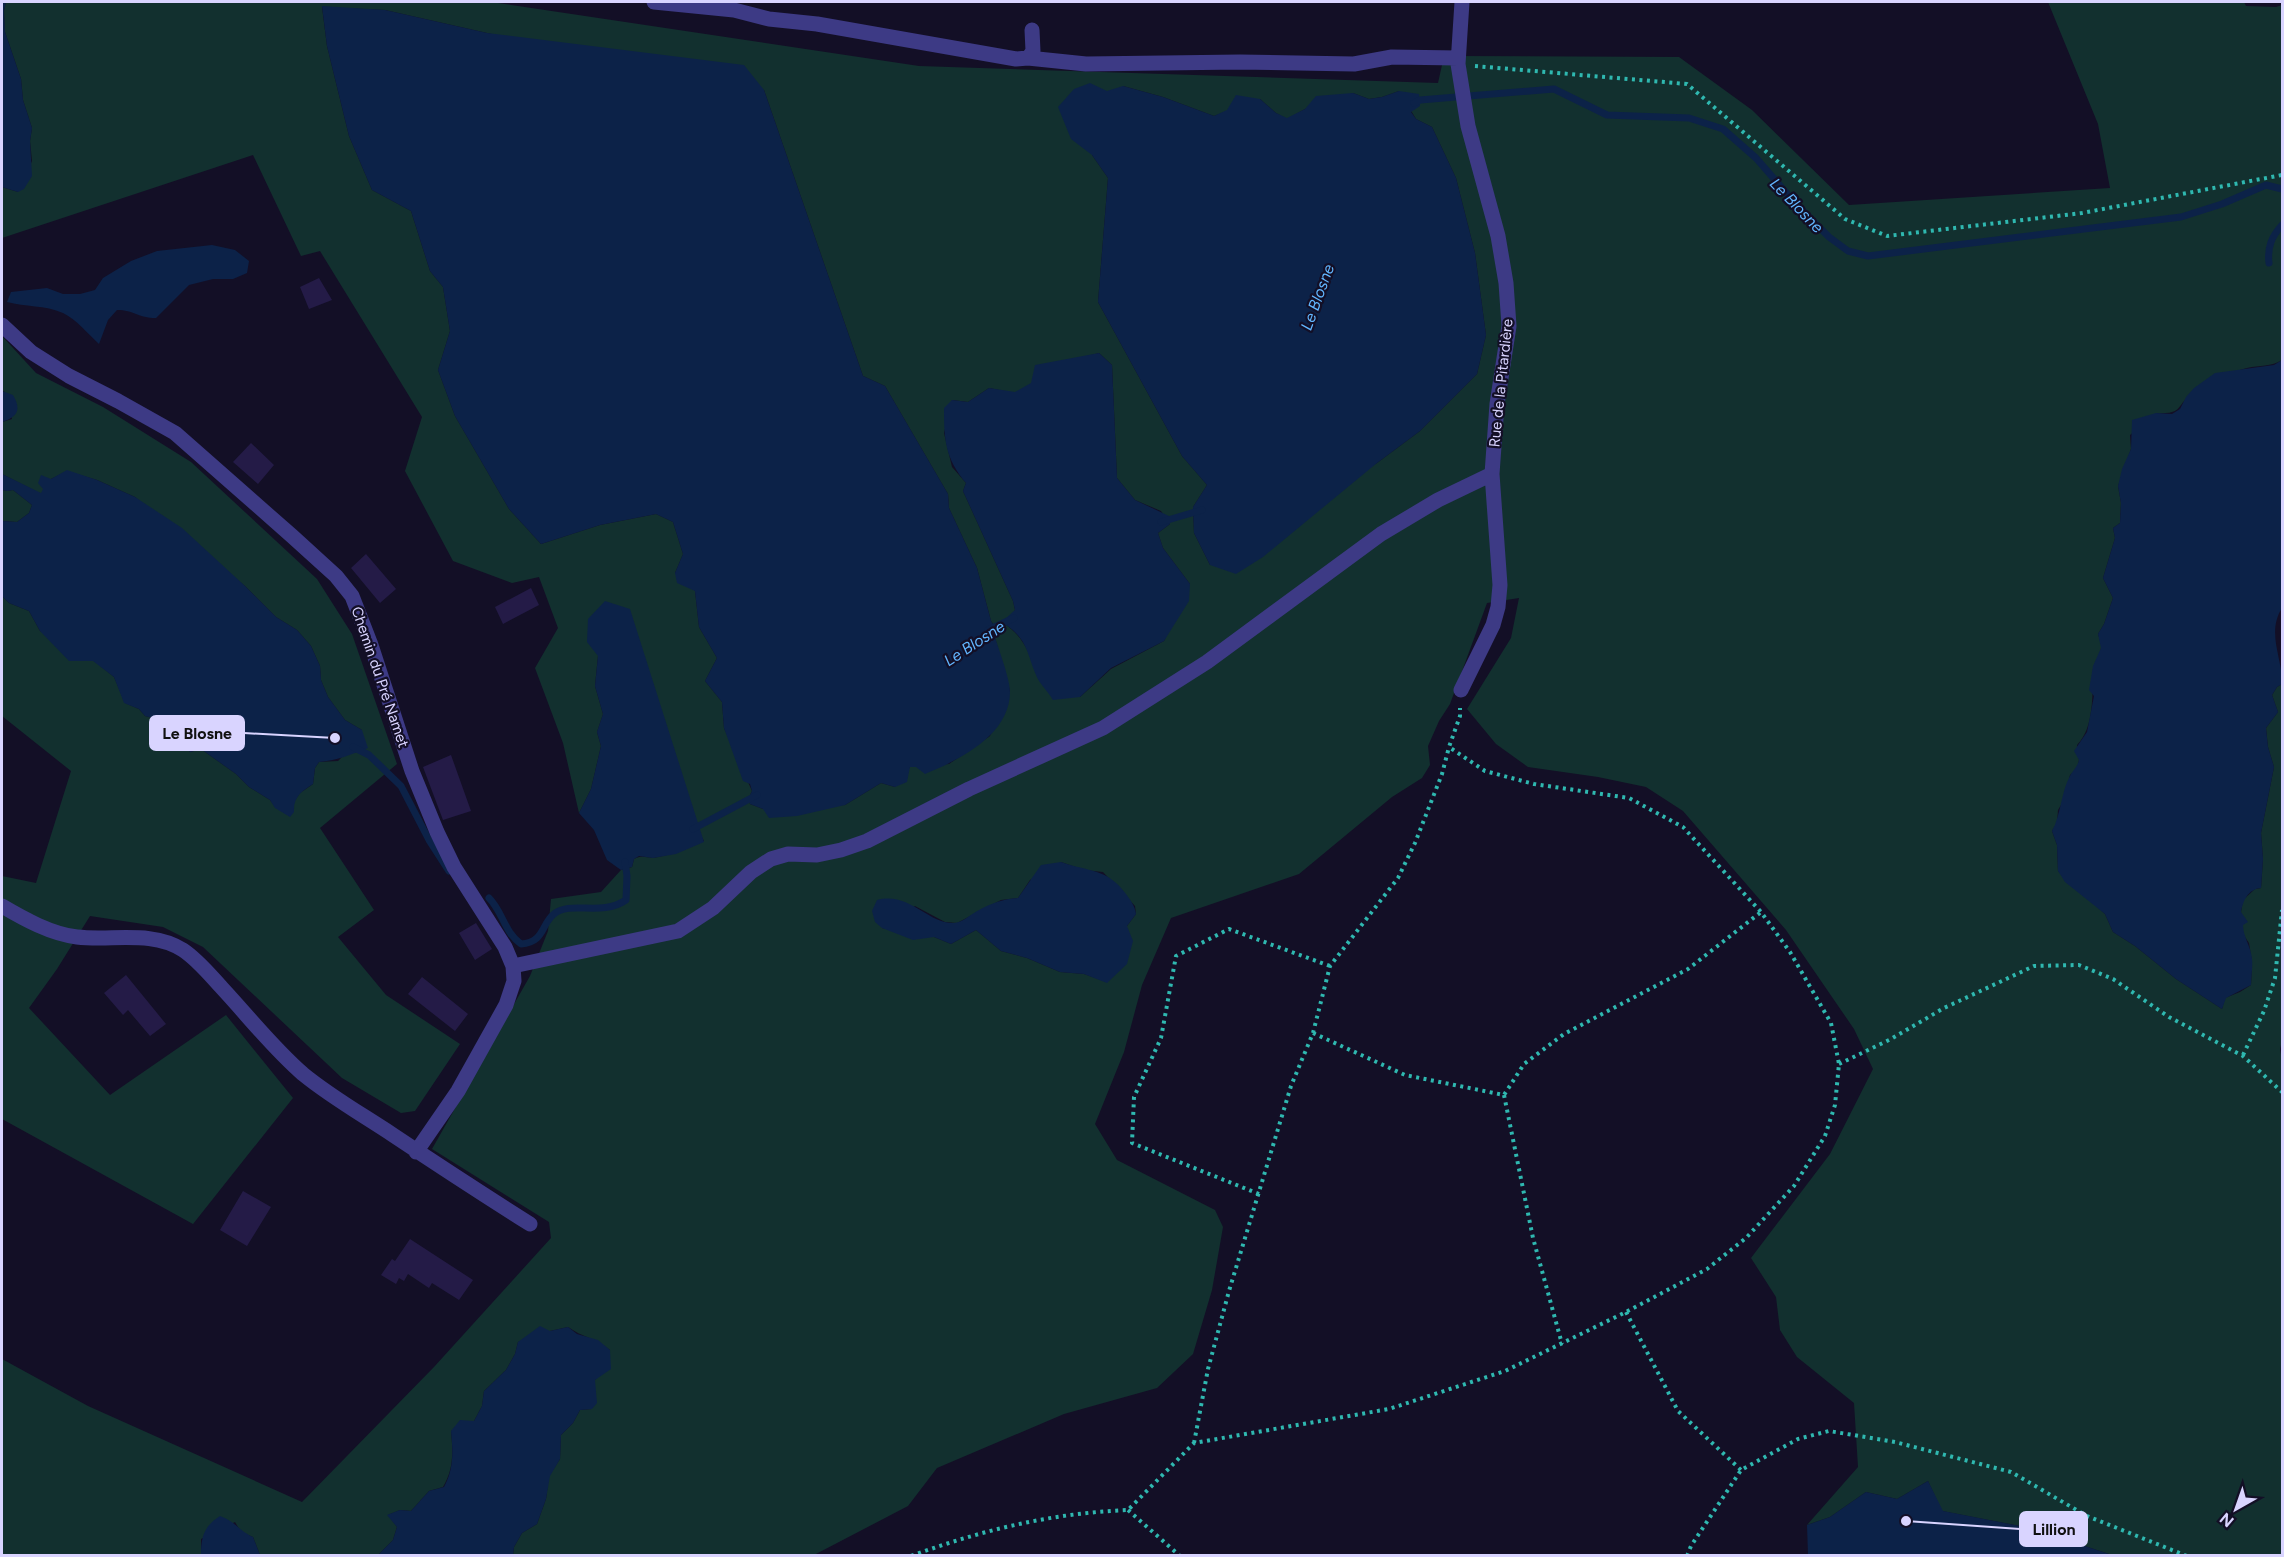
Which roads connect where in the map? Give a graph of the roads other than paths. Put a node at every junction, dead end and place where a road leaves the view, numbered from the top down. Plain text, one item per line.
1 (654, 2) edge
2 (1462, 2) edge
3 (1032, 30) dead end
4 (1028, 58) junction
5 (1458, 61) junction
6 (2, 325) edge
7 (1492, 474) junction
8 (1461, 690) road end
9 (2, 906) edge
10 (513, 966) junction
11 (416, 1152) junction
12 (530, 1224) dead end

1 - 4 street
2 - 5 street, Rue de la Pitardière
3 - 4 street
4 - 5 street
5 - 7 street, Rue de la Pitardière
6 - 10 street, Chemin du Pré Namet
7 - 8 street, Rue de la Pitardière
7 - 10 street
9 - 11 street
10 - 11 street
11 - 12 street

